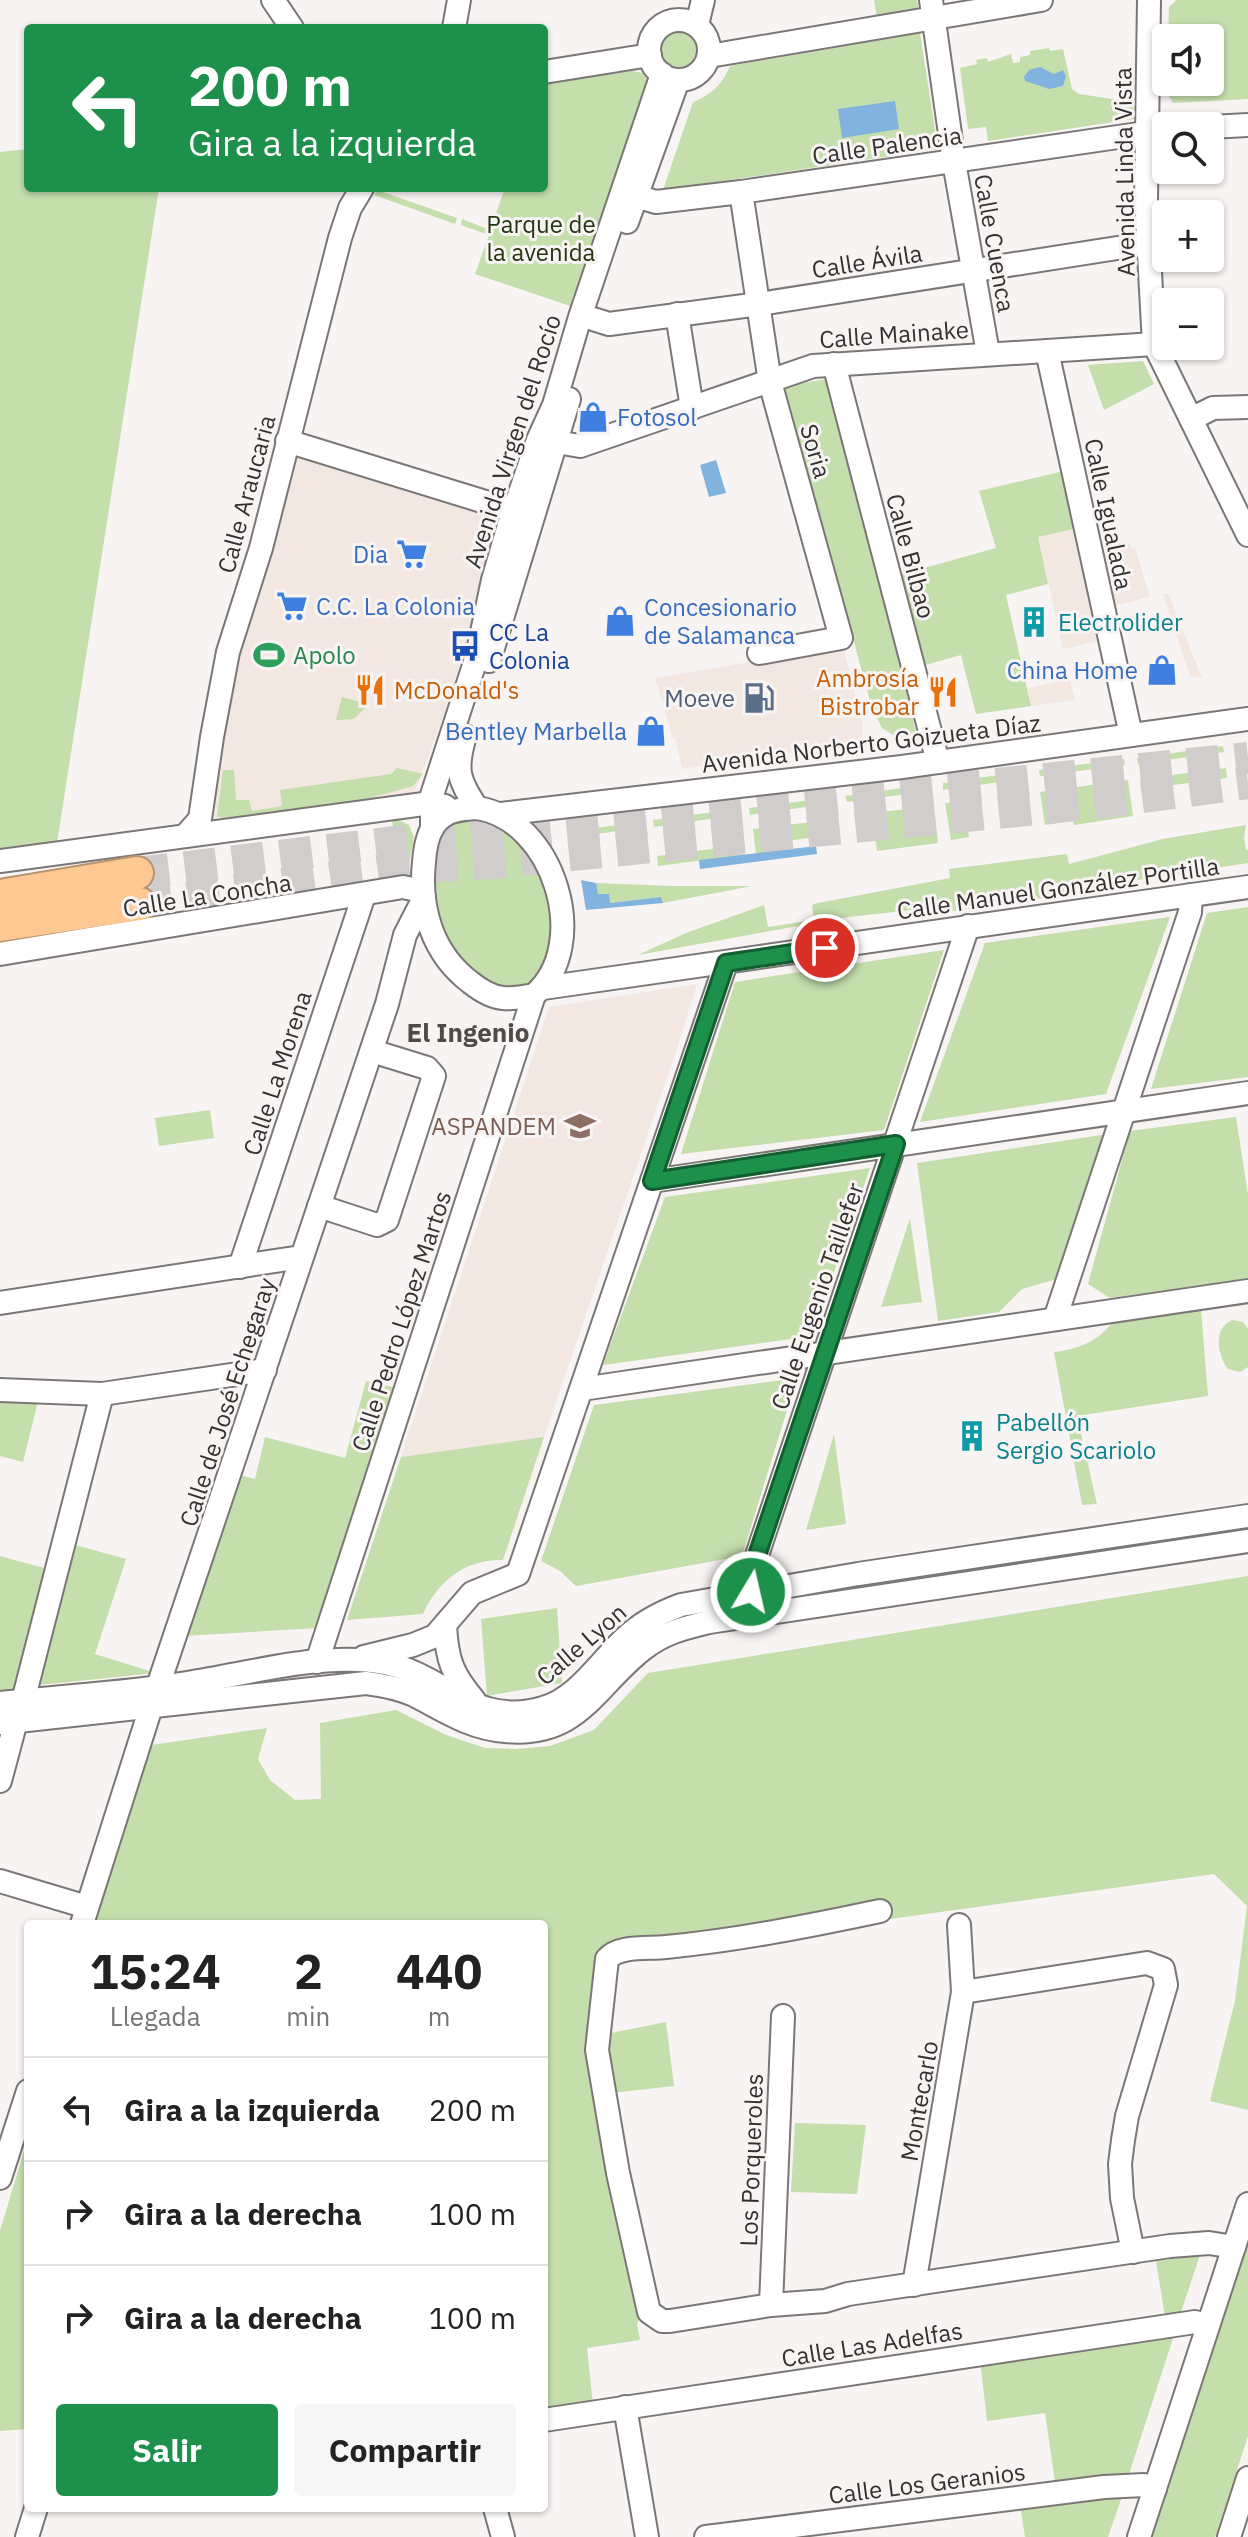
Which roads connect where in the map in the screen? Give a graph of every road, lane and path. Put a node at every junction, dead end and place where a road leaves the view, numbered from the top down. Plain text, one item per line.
1 (273, 0) edge
2 (459, 0) edge
3 (703, 0) edge
4 (1041, 0) edge
5 (1149, 0) edge
6 (932, 9) edge
7 (688, 15) edge
8 (289, 24) edge
9 (455, 24) edge
10 (709, 56) junction
11 (663, 70) junction
12 (548, 72) edge
13 (1152, 113) edge
14 (1248, 125) edge
15 (1224, 126) edge
16 (1152, 133) edge
17 (954, 162) junction
18 (1153, 184) edge
19 (360, 192) edge
20 (741, 192) junction
21 (636, 196) junction
22 (1149, 243) junction
23 (973, 271) junction
24 (759, 304) junction
25 (1152, 304) edge
26 (677, 314) junction
27 (593, 319) junction
28 (1152, 344) edge
29 (1047, 351) junction
30 (988, 353) junction
31 (1162, 360) edge
32 (834, 364) junction
33 (770, 382) junction
34 (1248, 407) edge
35 (692, 408) junction
36 (1191, 419) junction
37 (287, 441) junction
38 (556, 442) junction
39 (527, 471) junction
40 (488, 502) junction
41 (514, 510) junction
42 (1248, 535) edge
43 (505, 541) junction
44 (502, 619) junction
45 (759, 653) dead end
46 (1248, 719) edge
47 (1131, 735) junction
48 (938, 762) junction
49 (431, 803) junction
50 (468, 809) junction
51 (501, 814) junction
52 (200, 819) junction
53 (432, 829) junction
54 (220, 831) junction
55 (185, 836) junction
56 (0, 861) edge
57 (1248, 887) edge
58 (138, 889) tunnel mouth
59 (423, 894) junction
60 (364, 895) junction
61 (1191, 895) junction
62 (1, 903) edge
63 (968, 926) junction
64 (0, 954) edge
65 (726, 963) junction
66 (538, 992) junction
67 (372, 1051) junction
68 (1248, 1093) edge
69 (1126, 1111) junction
70 (896, 1144) junction
71 (652, 1181) junction
72 (319, 1206) junction
73 (301, 1257) junction
74 (240, 1267) junction
75 (1248, 1291) edge
76 (0, 1303) edge
77 (1055, 1319) junction
78 (826, 1352) junction
79 (265, 1370) junction
80 (582, 1389) junction
81 (0, 1390) edge
82 (102, 1394) junction
83 (1248, 1516) edge
84 (1248, 1541) edge
85 (751, 1592) junction
86 (445, 1626) junction
87 (351, 1660) junction
88 (317, 1662) junction
89 (155, 1697) junction
90 (0, 1703) edge
91 (480, 1707) junction
92 (13, 1715) edge
93 (0, 1781) edge
94 (0, 1881) edge
95 (880, 1911) dead end
96 (84, 1915) edge
97 (959, 1925) dead end
98 (963, 1992) junction
99 (783, 2016) dead end
100 (24, 2103) edge
101 (0, 2178) edge
102 (1248, 2204) edge
103 (1234, 2247) junction
104 (1133, 2252) junction
105 (914, 2285) junction
106 (771, 2305) junction
107 (1207, 2325) junction
108 (625, 2407) junction
109 (548, 2419) edge
110 (1248, 2478) edge
111 (1155, 2489) junction
112 (35, 2512) edge
113 (496, 2512) edge
114 (27, 2537) edge
115 (503, 2537) edge
116 (647, 2537) edge
117 (706, 2537) edge
118 (1139, 2537) edge
119 (1229, 2537) edge

1 - 8 street
2 - 9 street
3 - 7 street
4 - 6 street
5 - 13 street, Avenida Linda Vista
6 - 10 street
6 - 17 street, Calle Cuenca
7 - 10 street
7 - 11 street
10 - 11 street
11 - 12 street
11 - 21 street, Avenida Virgen del Rocío
11 - 39 street, Avenida Virgen del Rocío
14 - 15 street
16 - 17 street, Calle Palencia
17 - 20 street, Calle Palencia
17 - 23 street, Calle Cuenca
18 - 22 street, Avenida Linda Vista
19 - 37 street, Calle Araucaria
20 - 21 street, Calle Palencia
20 - 24 street, Soria
21 - 27 street, Avenida Virgen del Rocío
22 - 23 street, Calle Ávila
22 - 25 street, Avenida Linda Vista
23 - 24 street, Calle Ávila
23 - 30 street, Calle Cuenca
24 - 26 street, Calle Ávila
24 - 33 street, Soria
26 - 27 street, Calle Ávila
26 - 35 street
27 - 38 street, Avenida Virgen del Rocío
28 - 29 street, Calle Mainake
29 - 30 street, Calle Mainake
29 - 47 street, Calle Igualada
30 - 32 street, Calle Mainake
31 - 36 street
32 - 33 street, Calle Mainake
32 - 48 street, Calle Bilbao
33 - 35 street, Calle Mainake
33 - 45 street, Soria
34 - 36 street
35 - 38 street, Calle Mainake
36 - 42 street
37 - 40 street
37 - 52 street, Calle Araucaria
38 - 41 street
38 - 44 street, Avenida Virgen del Rocío
39 - 40 street
39 - 41 street, Avenida Virgen del Rocío
40 - 41 street
40 - 43 street
41 - 43 street, Avenida Virgen del Rocío
41 - 44 street
43 - 49 street, Avenida Virgen del Rocío
44 - 50 street, Avenida Virgen del Rocío
46 - 47 street, Avenida Norberto Goizueta Díaz
47 - 48 street, Avenida Norberto Goizueta Díaz
48 - 51 street, Avenida Norberto Goizueta Díaz
49 - 50 street
49 - 53 street, Avenida Virgen del Rocío
49 - 54 street
50 - 51 street
50 - 53 street
51 - 66 street
52 - 54 street
52 - 55 street
53 - 59 street
54 - 55 street
55 - 56 street
57 - 61 street, Calle Manuel González Portilla
58 - 62 highway
59 - 60 street, Calle La Concha
59 - 66 street
59 - 67 street, Calle de José Echegaray
60 - 64 street, Calle La Concha
60 - 74 street, Calle La Morena
61 - 63 street, Calle Manuel González Portilla
61 - 69 street
63 - 65 street, Calle Manuel González Portilla
63 - 70 street, Calle Eugenio Taillefer
65 - 66 street, Calle Manuel González Portilla
65 - 71 street
66 - 88 street, Calle Pedro López Martos
67 - 72 street, Calle de José Echegaray
67 - 72 street
68 - 69 street
69 - 70 street
69 - 77 street
70 - 71 street
70 - 78 street, Calle Eugenio Taillefer
71 - 80 street
72 - 73 street, Calle de José Echegaray
73 - 74 street
73 - 79 street, Calle de José Echegaray
74 - 76 street
75 - 77 street
77 - 78 street
78 - 80 street
78 - 85 street, Calle Eugenio Taillefer
79 - 82 street
79 - 89 street, Calle de José Echegaray
80 - 86 street
81 - 82 street
82 - 92 street
83 - 85 street, Calle Lyon
84 - 89 street, Calle Lyon
85 - 91 street, Calle Lyon
86 - 87 street
86 - 91 street
87 - 88 street, Calle Lyon
87 - 91 street, Calle Lyon
88 - 89 street, Calle Lyon
89 - 92 street, Calle Lyon
89 - 96 street, Calle de José Echegaray
90 - 92 street, Calle Lyon
92 - 93 street
94 - 96 street
95 - 106 street
97 - 98 street, Montecarlo
98 - 104 street
98 - 105 street, Montecarlo
99 - 106 street, Los Porqueroles
100 - 101 street
102 - 103 street
103 - 104 street
103 - 107 street
104 - 105 street
105 - 106 street
107 - 108 street, Calle Las Adelfas
107 - 111 street
108 - 109 street, Calle Las Adelfas
108 - 116 street
110 - 119 street
111 - 117 street, Calle Los Geranios
111 - 118 street
112 - 114 street
113 - 115 street

